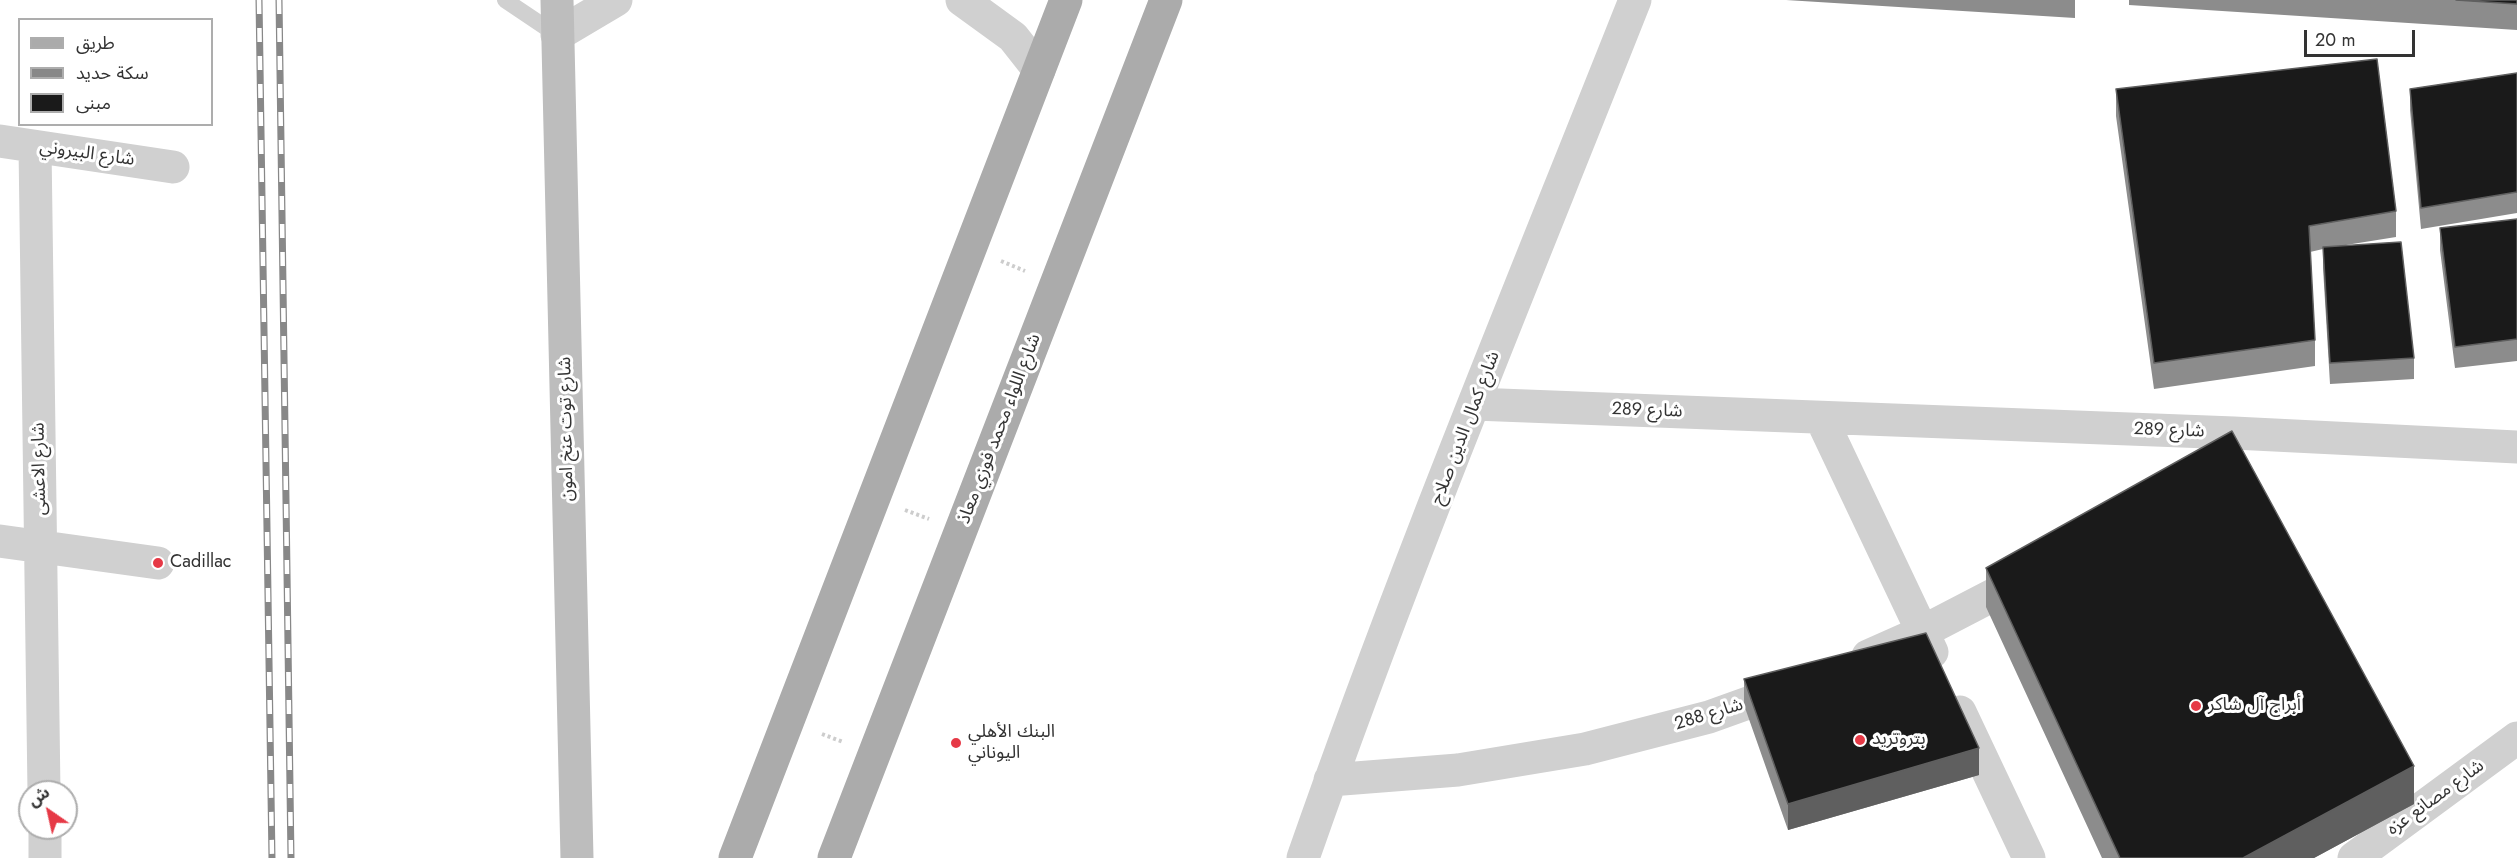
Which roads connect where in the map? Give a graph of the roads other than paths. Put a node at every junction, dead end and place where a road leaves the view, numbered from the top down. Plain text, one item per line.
1 (505, 0) edge
2 (557, 0) edge
3 (616, 0) edge
4 (962, 0) edge
5 (1066, 0) edge
6 (1166, 0) edge
7 (1635, 0) edge
8 (557, 34) junction
9 (1039, 70) junction
10 (0, 141) edge
11 (35, 147) junction
12 (174, 167) dead end
13 (1474, 404) junction
14 (1821, 418) junction
15 (2234, 433) junction
16 (2517, 447) edge
17 (2201, 460) edge
18 (0, 541) edge
19 (41, 546) junction
20 (158, 563) dead end
21 (2050, 563) edge
22 (1922, 632) junction
23 (2517, 738) edge
24 (45, 780) edge
25 (1330, 780) junction
26 (45, 840) edge
27 (45, 858) edge
28 (577, 858) edge
29 (735, 858) edge
30 (834, 858) edge
31 (1303, 858) edge
32 (2029, 858) edge
33 (2354, 858) edge

1 - 8 lane
2 - 8 street, شارع توت عنخ امون
3 - 8 street
4 - 9 street
5 - 9 main road
6 - 30 main road, شارع اللواء محمد فوزي معاذ
7 - 13 street, شارع كمال الدين صلاح
8 - 28 street, شارع توت عنخ امون
9 - 29 main road
10 - 11 street, شارع البيروني
11 - 12 street, شارع البيروني
11 - 19 street, شارع الاعشى
13 - 14 street, شارع 289
13 - 25 street, شارع كمال الدين صلاح
14 - 15 street, شارع 289
14 - 22 street
15 - 16 street, شارع 289
15 - 17 street
18 - 19 street
19 - 20 street
19 - 24 street, شارع الاعشى
21 - 22 street, شارع 288
22 - 25 street, شارع 288
22 - 32 street
23 - 33 street, شارع مصانع عزه
25 - 31 street, شارع كمال الدين صلاح
26 - 27 street

